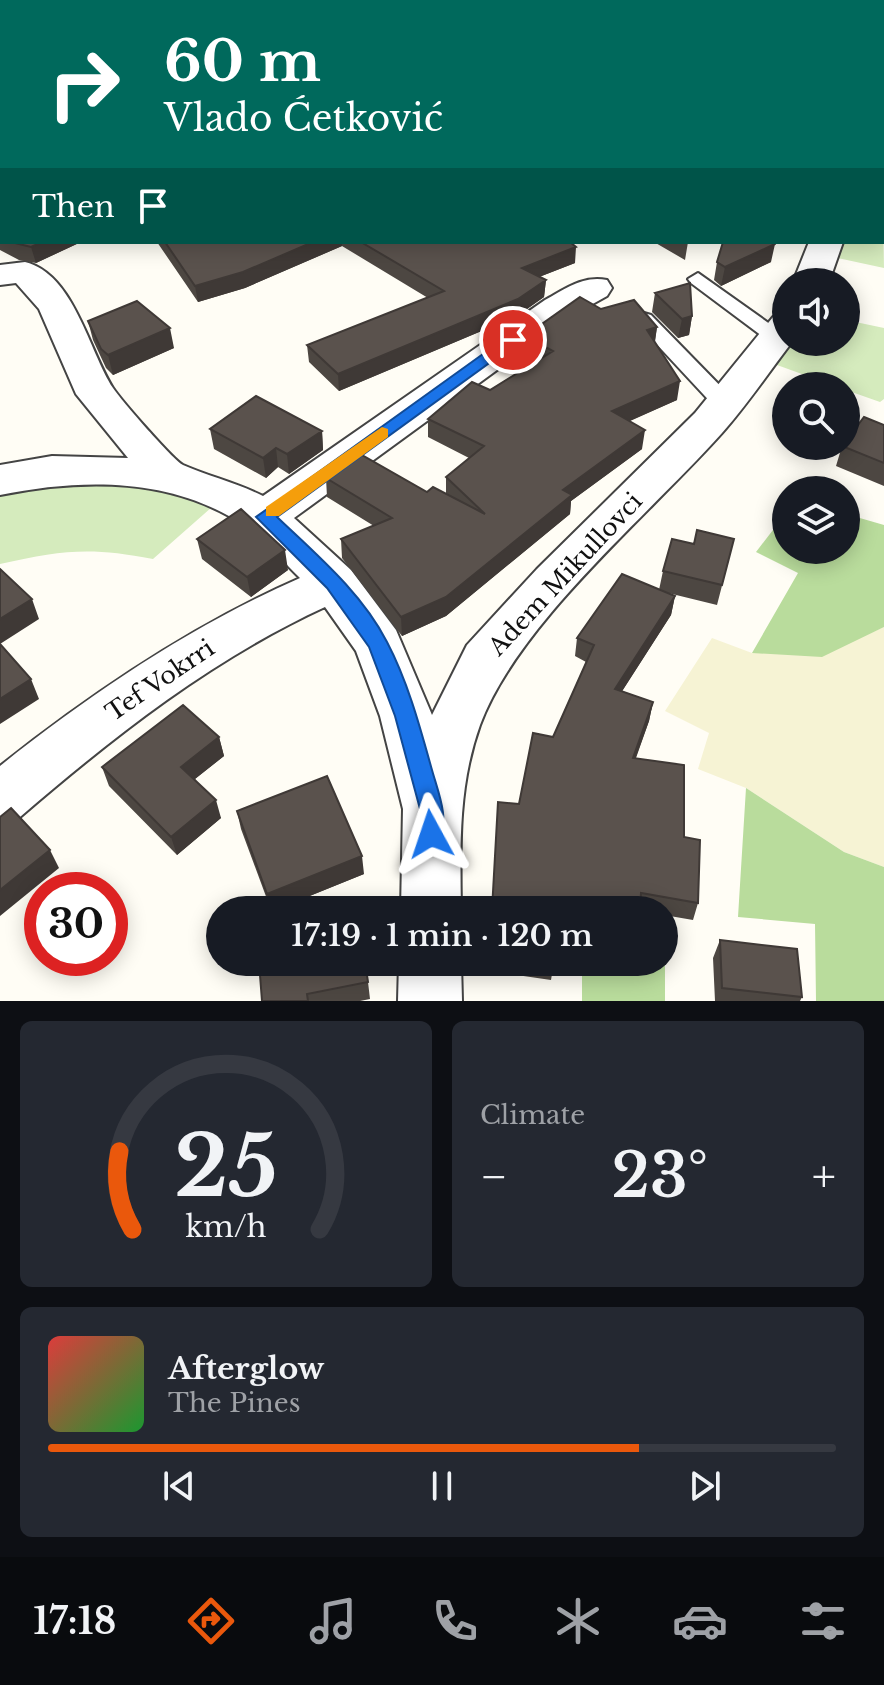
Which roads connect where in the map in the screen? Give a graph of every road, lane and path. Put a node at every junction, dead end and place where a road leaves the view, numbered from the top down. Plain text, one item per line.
1 (825, 244) edge
2 (816, 268) edge
3 (0, 275) edge
4 (698, 279) dead end
5 (594, 288) dead end
6 (644, 319) edge
7 (772, 326) edge
8 (772, 344) edge
9 (725, 404) junction
10 (165, 474) junction
11 (0, 480) edge
12 (265, 517) junction
13 (334, 583) junction
14 (0, 799) edge
15 (431, 809) junction
16 (431, 896) edge
17 (430, 976) edge
18 (430, 1001) edge

1 - 2 street
3 - 10 street
4 - 7 lane, Adem Mikullovci
5 - 12 street
6 - 9 lane
8 - 9 street, Adem Mikullovci
9 - 15 street, Adem Mikullovci
10 - 11 street
10 - 12 street
12 - 13 street
13 - 14 street, Tef Vokrri
13 - 15 street
15 - 16 street, Adem Mikullovci
17 - 18 street

